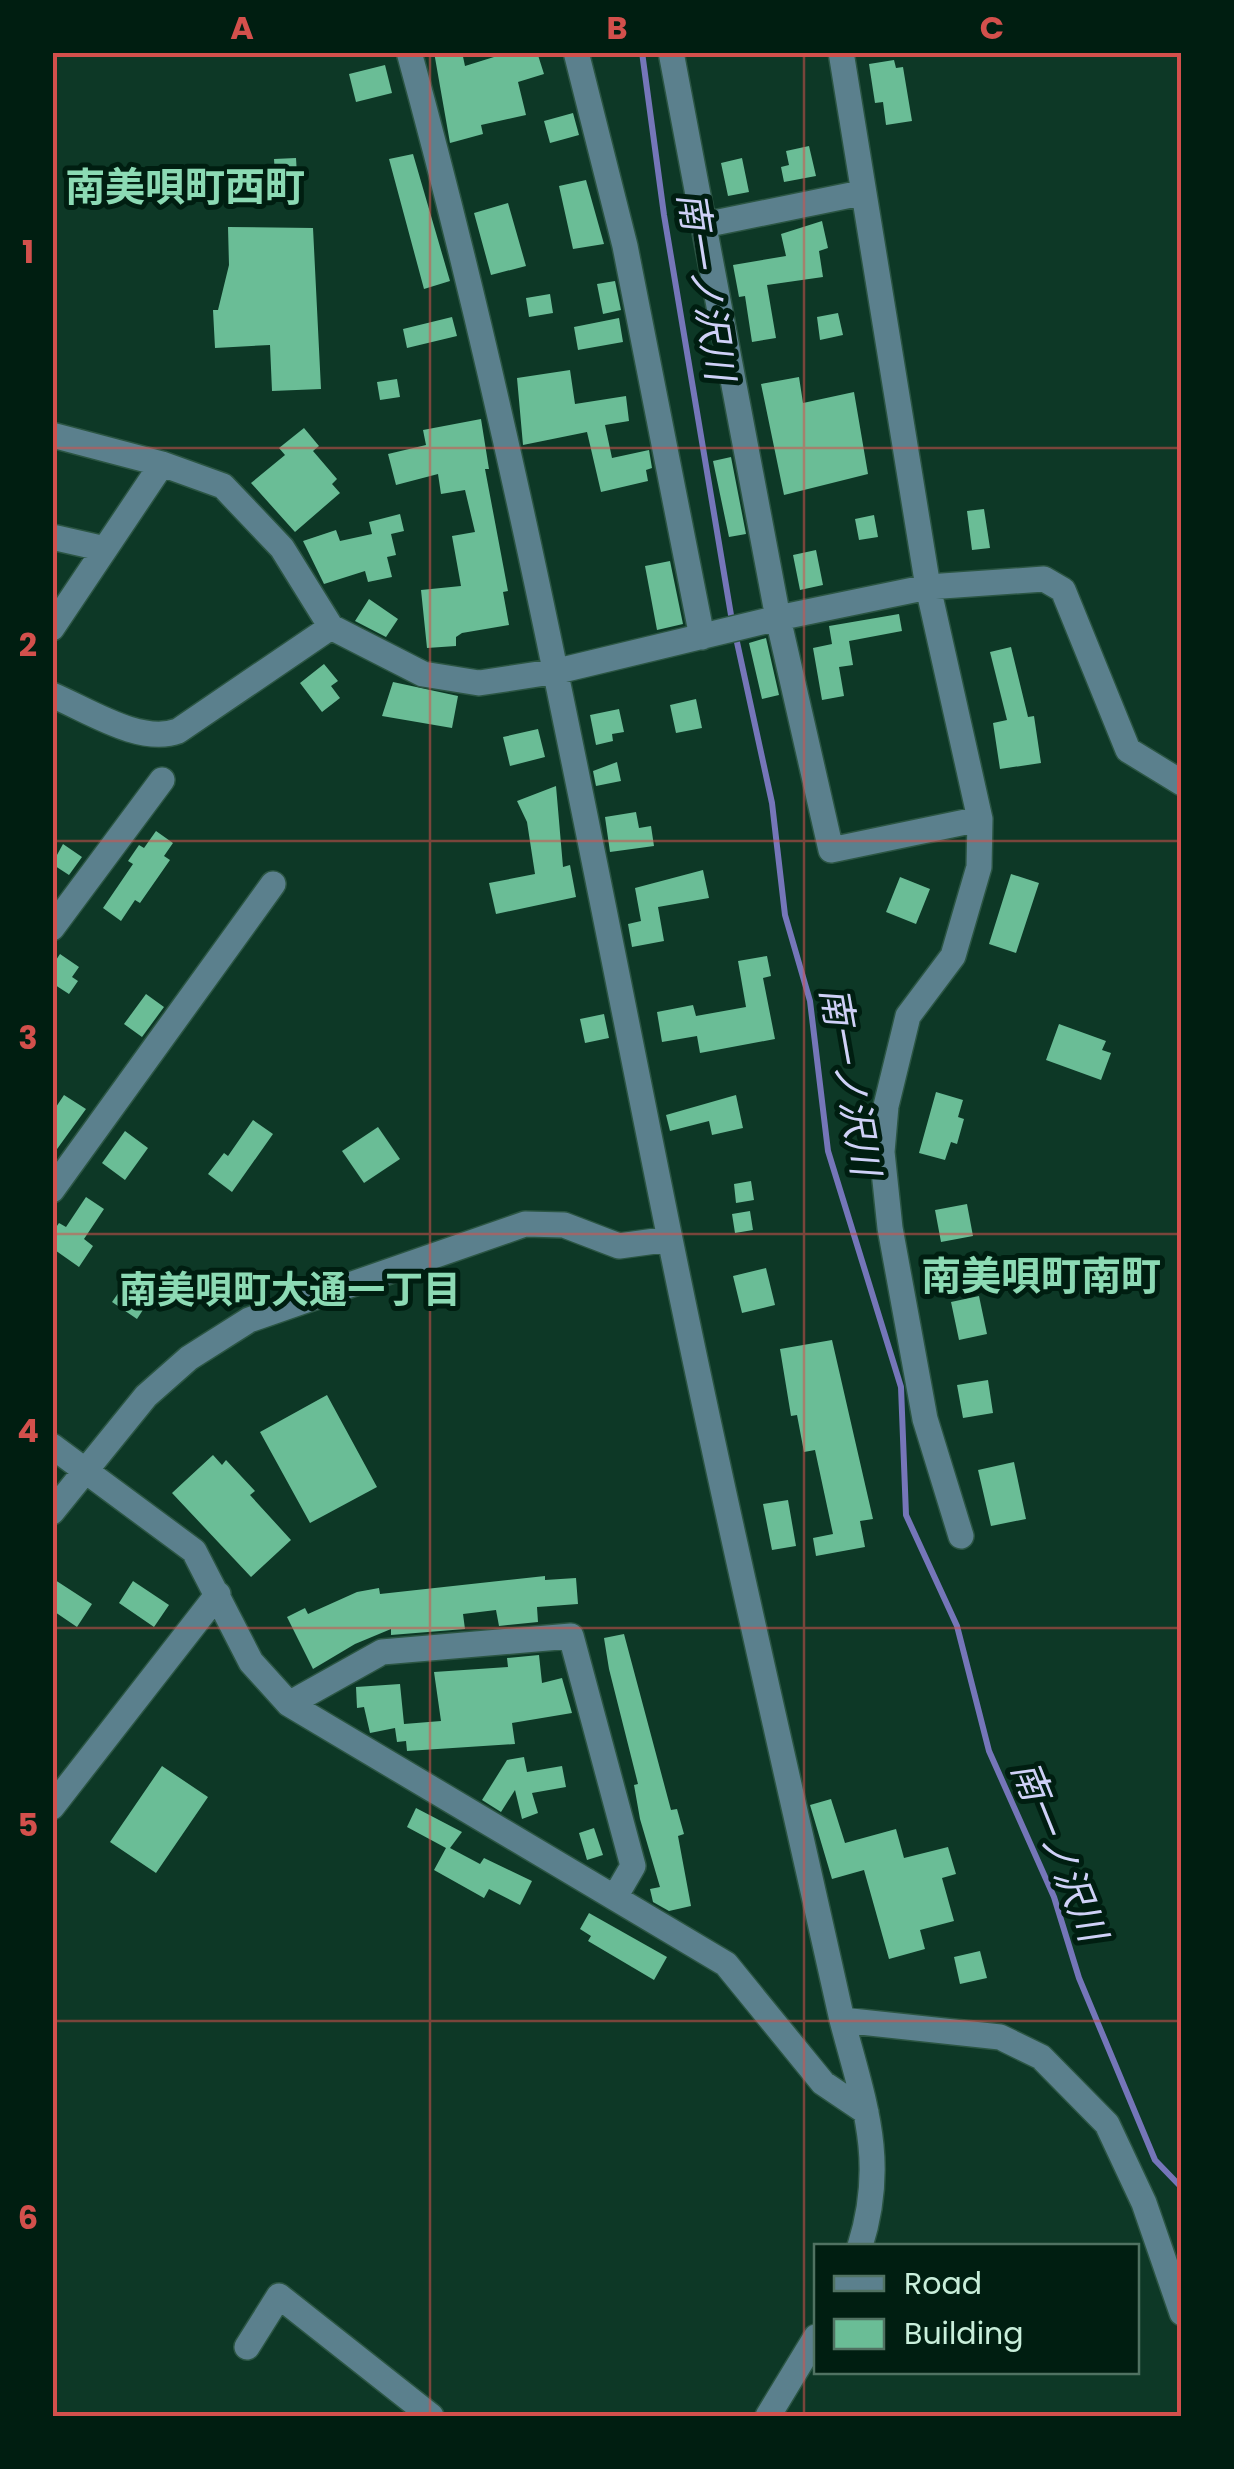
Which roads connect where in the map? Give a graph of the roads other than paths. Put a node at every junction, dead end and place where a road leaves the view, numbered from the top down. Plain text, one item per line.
1 (409, 52) edge
2 (576, 52) edge
3 (671, 52) edge
4 (841, 52) edge
5 (861, 193) junction
6 (704, 224) junction
7 (52, 435) edge
8 (162, 464) junction
9 (52, 536) edge
10 (105, 550) junction
11 (928, 588) junction
12 (778, 618) junction
13 (331, 627) junction
14 (52, 628) edge
15 (709, 635) junction
16 (558, 671) junction
17 (52, 695) edge
18 (162, 780) dead end
19 (1182, 783) edge
20 (980, 819) junction
21 (272, 884) dead end
22 (52, 928) edge
23 (52, 1190) edge
24 (670, 1239) junction
25 (52, 1446) edge
26 (85, 1468) junction
27 (52, 1512) edge
28 (960, 1536) dead end
29 (218, 1594) junction
30 (289, 1704) junction
31 (52, 1806) edge
32 (615, 1898) junction
33 (842, 2020) junction
34 (866, 2112) junction
35 (860, 2244) edge
36 (1182, 2314) edge
37 (814, 2339) edge
38 (247, 2347) dead end
39 (430, 2416) edge
40 (768, 2416) edge

1 - 16 street
2 - 15 street
3 - 6 street
4 - 5 street
5 - 6 street
5 - 11 street
6 - 12 street
7 - 8 street
8 - 10 street
8 - 13 street
9 - 10 street
10 - 14 street
11 - 12 street
11 - 19 street
11 - 20 street
12 - 15 street
12 - 20 street
13 - 16 street
13 - 17 street
15 - 16 street
16 - 24 street
18 - 22 street
20 - 28 street
21 - 23 street
24 - 26 street
24 - 33 street
25 - 26 street
26 - 27 street
26 - 29 street
29 - 30 street
29 - 31 street
30 - 32 street
30 - 32 street
32 - 34 street
33 - 34 street
33 - 36 street
34 - 35 street
37 - 40 street
38 - 39 street

